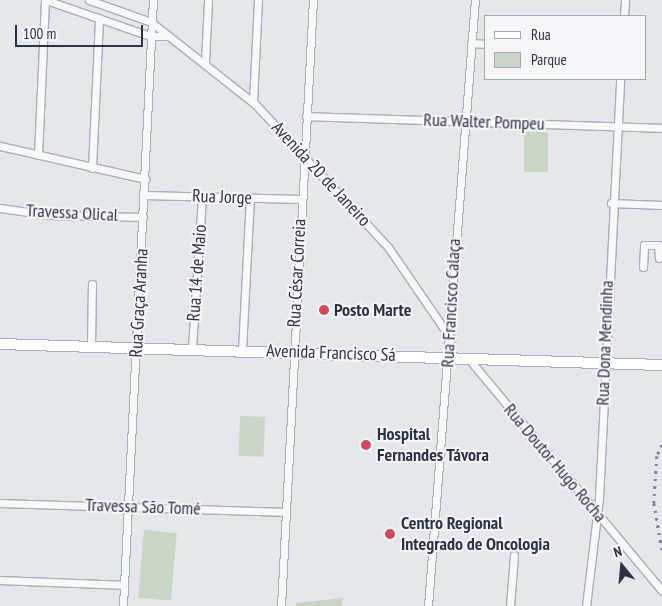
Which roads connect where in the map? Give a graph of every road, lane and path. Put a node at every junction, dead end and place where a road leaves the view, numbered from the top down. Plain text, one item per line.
1 (45, 0) edge
2 (89, 0) edge
3 (153, 0) edge
4 (208, 0) edge
5 (258, 0) edge
6 (313, 0) edge
7 (475, 0) edge
8 (625, 0) edge
9 (624, 15) edge
10 (99, 18) junction
11 (151, 22) junction
12 (150, 36) junction
13 (165, 36) junction
14 (472, 43) junction
15 (484, 44) edge
16 (205, 62) junction
17 (620, 80) edge
18 (253, 102) junction
19 (306, 116) junction
20 (466, 122) junction
21 (617, 127) junction
22 (662, 128) edge
23 (0, 146) edge
24 (302, 150) junction
25 (38, 155) junction
26 (92, 168) junction
27 (145, 179) junction
28 (144, 195) junction
29 (202, 197) junction
30 (250, 198) junction
31 (301, 199) junction
32 (612, 203) junction
33 (662, 205) edge
34 (0, 208) edge
35 (143, 217) junction
36 (659, 258) dead end
37 (643, 267) dead end
38 (92, 284) dead end
39 (451, 339) junction
40 (0, 344) edge
41 (91, 346) junction
42 (137, 347) junction
43 (192, 348) junction
44 (242, 350) junction
45 (293, 352) junction
46 (450, 358) junction
47 (468, 358) junction
48 (605, 363) junction
49 (662, 365) edge
50 (0, 503) edge
51 (128, 506) junction
52 (596, 511) junction
53 (286, 512) junction
54 (514, 556) dead end
55 (0, 580) edge
56 (124, 585) junction
57 (662, 591) edge
58 (123, 606) edge
59 (281, 606) edge
60 (428, 606) edge
61 (510, 606) edge
62 (586, 606) edge

1 - 10 street
1 - 25 street
2 - 11 street, Avenida 20 de Janeiro
3 - 11 street, Rua Graça Aranha
4 - 16 street
5 - 18 street
6 - 19 street, Rua César Correia
7 - 14 street, Rua Francisco Calaça
8 - 9 street
10 - 12 street
10 - 26 street
11 - 12 street, Rua Graça Aranha
11 - 13 street, Avenida 20 de Janeiro
12 - 13 street
12 - 27 street, Rua Graça Aranha
13 - 16 street, Avenida 20 de Janeiro
14 - 15 street
14 - 20 street, Rua Francisco Calaça
16 - 18 street, Avenida 20 de Janeiro
17 - 21 street, Rua Dona Mendinha
18 - 24 street, Avenida 20 de Janeiro
19 - 20 street, Rua Walter Pompeu
19 - 24 street, Rua César Correia
20 - 21 street, Rua Walter Pompeu
20 - 39 street, Rua Francisco Calaça
21 - 22 street, Rua Walter Pompeu
21 - 32 street, Rua Dona Mendinha
23 - 25 street
24 - 31 street, Rua César Correia
24 - 39 street, Avenida 20 de Janeiro
25 - 26 street
26 - 27 street
27 - 28 street, Rua Graça Aranha
28 - 29 street, Rua Jorge
28 - 35 street, Rua Graça Aranha
29 - 30 street, Rua Jorge
29 - 43 street, Rua 14 de Maio
30 - 31 street, Rua Jorge
30 - 44 street
31 - 45 street, Rua César Correia
32 - 33 street
32 - 48 street, Rua Dona Mendinha
34 - 35 street, Travessa Olical
35 - 42 street, Rua Graça Aranha
36 - 37 street
38 - 41 street
39 - 46 street, Rua Francisco Calaça
40 - 41 main road, Avenida Francisco Sá
41 - 42 main road, Avenida Francisco Sá
42 - 43 main road, Avenida Francisco Sá
42 - 51 street, Rua Graça Aranha
43 - 44 main road, Avenida Francisco Sá
44 - 45 main road, Avenida Francisco Sá
45 - 46 main road, Avenida Francisco Sá
45 - 53 street, Rua César Correia
46 - 47 main road, Avenida Francisco Sá
46 - 60 street, Rua Francisco Calaça
47 - 48 main road, Avenida Francisco Sá
47 - 52 street, Rua Doutor Hugo Rocha
48 - 49 main road, Avenida Francisco Sá
48 - 52 street, Rua Dona Mendinha
50 - 51 street, Travessa São Tomé
51 - 53 street, Travessa São Tomé
51 - 56 street, Rua Graça Aranha
52 - 57 street, Rua Doutor Hugo Rocha
52 - 62 street, Rua Dona Mendinha
53 - 59 street, Rua César Correia
54 - 61 street
55 - 56 street
56 - 58 street, Rua Graça Aranha

